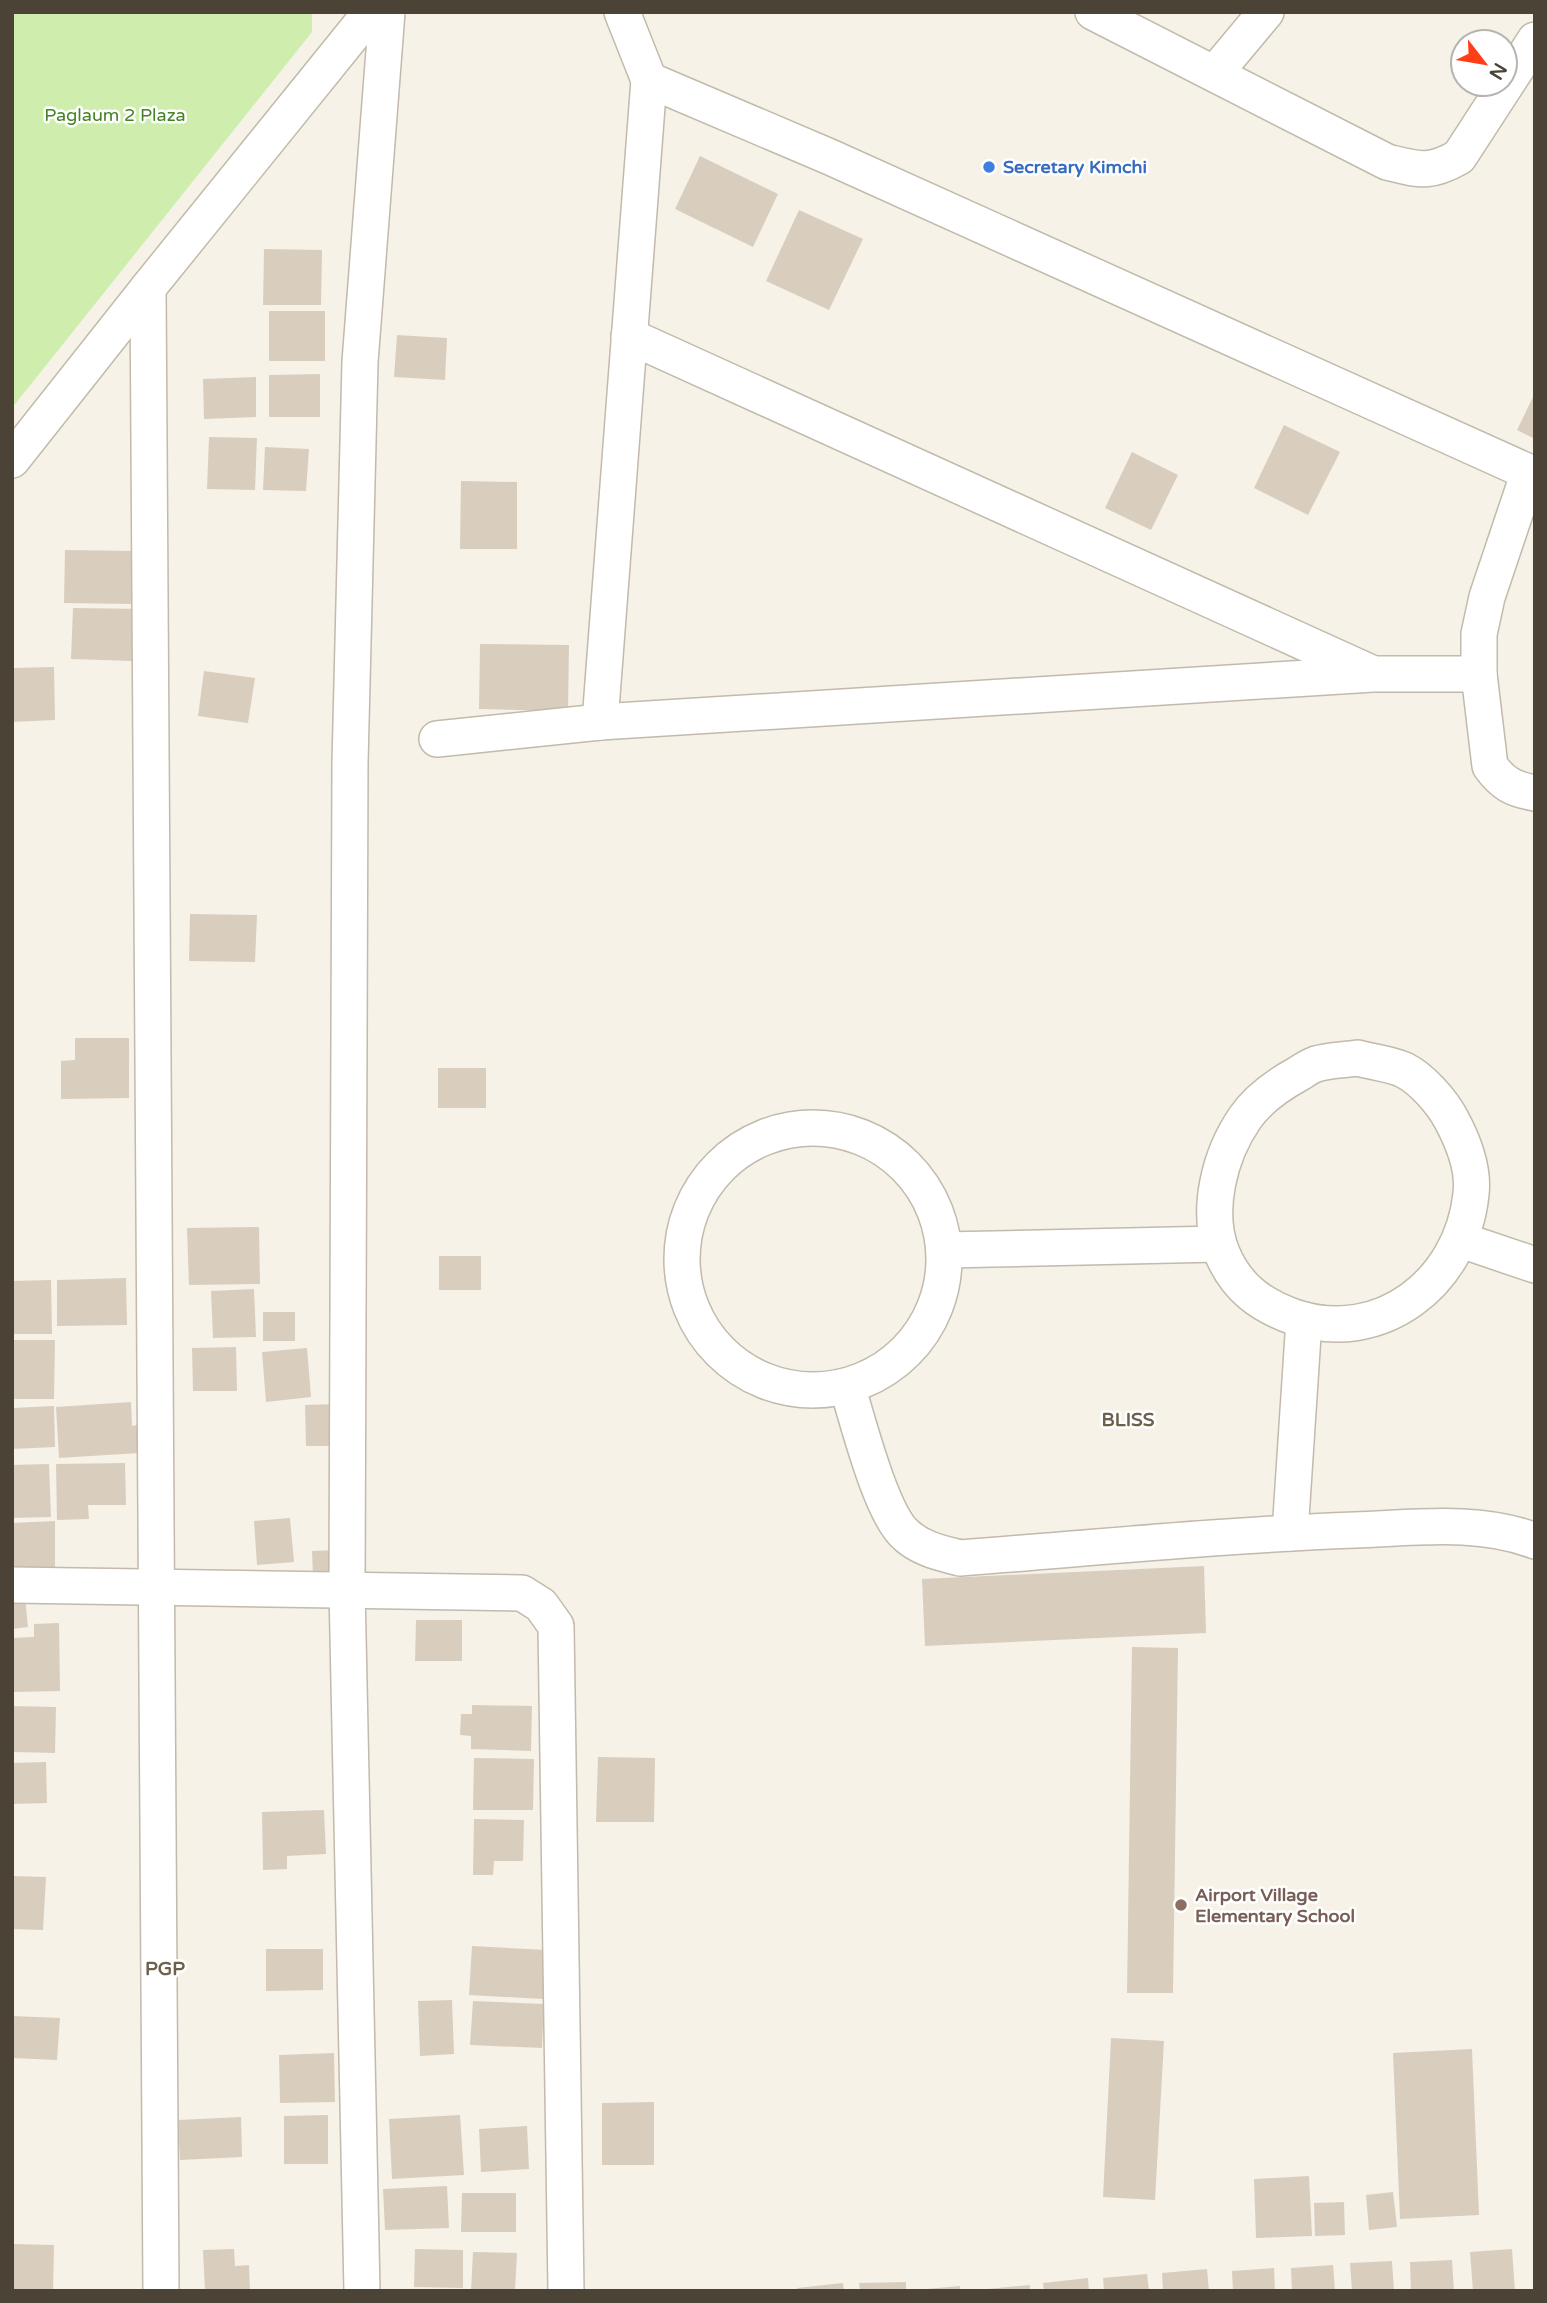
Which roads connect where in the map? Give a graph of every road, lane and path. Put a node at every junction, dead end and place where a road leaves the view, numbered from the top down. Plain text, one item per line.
1 (371, 12) edge
2 (387, 12) edge
3 (622, 12) edge
4 (1093, 12) edge
5 (1266, 12) edge
6 (1535, 40) edge
7 (1215, 73) junction
8 (649, 80) junction
9 (148, 288) junction
10 (629, 336) junction
11 (12, 460) edge
12 (1532, 474) edge
13 (1373, 674) junction
14 (1479, 674) junction
15 (600, 722) junction
16 (437, 739) dead end
17 (1535, 793) edge
18 (1461, 1240) junction
19 (1218, 1244) junction
20 (945, 1250) junction
21 (1535, 1265) edge
22 (1304, 1320) junction
23 (847, 1386) junction
24 (1290, 1532) junction
25 (1535, 1541) edge
26 (12, 1585) edge
27 (155, 1588) junction
28 (347, 1589) junction
29 (161, 2291) edge
30 (362, 2291) edge
31 (566, 2291) edge

1 - 9 street
2 - 28 street
3 - 8 street
4 - 7 street
5 - 7 street
6 - 7 street
8 - 10 street
8 - 12 street
9 - 11 street
9 - 27 street
10 - 13 street
10 - 15 street
12 - 14 street
13 - 14 street
13 - 15 street
14 - 17 street
15 - 16 street
18 - 19 street
18 - 21 street
18 - 22 street
19 - 20 street
19 - 22 street
20 - 23 street
20 - 23 street
22 - 24 street
23 - 24 street
24 - 25 street
26 - 27 street
27 - 28 street
27 - 29 street
28 - 30 street
28 - 31 street

